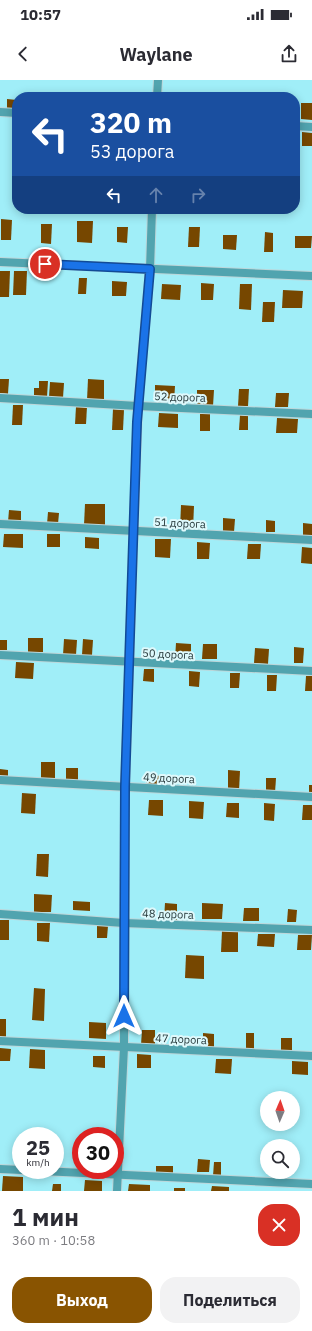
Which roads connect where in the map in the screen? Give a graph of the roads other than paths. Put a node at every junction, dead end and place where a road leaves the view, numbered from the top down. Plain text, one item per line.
1 (158, 80) edge
2 (157, 92) edge
3 (0, 112) edge
4 (12, 113) edge
5 (300, 126) edge
6 (312, 127) edge
7 (152, 214) edge
8 (0, 262) edge
9 (150, 269) junction
10 (312, 276) edge
11 (0, 398) edge
12 (138, 406) junction
13 (312, 414) edge
14 (0, 524) edge
15 (134, 532) junction
16 (312, 540) edge
17 (0, 655) edge
18 (129, 663) junction
19 (312, 671) edge
20 (0, 780) edge
21 (125, 787) junction
22 (312, 797) edge
23 (0, 914) edge
24 (124, 923) junction
25 (312, 930) edge
26 (0, 1041) edge
27 (124, 1047) junction
28 (312, 1056) edge
29 (120, 1127) edge
30 (0, 1169) edge
31 (72, 1173) edge
32 (124, 1175) edge
33 (117, 1179) edge
34 (312, 1184) edge
35 (117, 1191) edge

1 - 2 street
3 - 4 street
5 - 6 street
7 - 9 street
8 - 9 street
9 - 10 street
9 - 12 street
11 - 12 street, 52 дорога
12 - 13 street, 52 дорога
12 - 15 street
14 - 15 street, 51 дорога
15 - 16 street, 51 дорога
15 - 18 street
17 - 18 street, 50 дорога
18 - 19 street, 50 дорога
18 - 21 street
20 - 21 street, 49 дорога
21 - 22 street, 49 дорога
21 - 24 street
23 - 24 street, 48 дорога
24 - 25 street, 48 дорога
24 - 27 street
26 - 27 street, 47 дорога
27 - 28 street, 47 дорога
27 - 29 street
30 - 31 street
32 - 34 street
33 - 35 street

